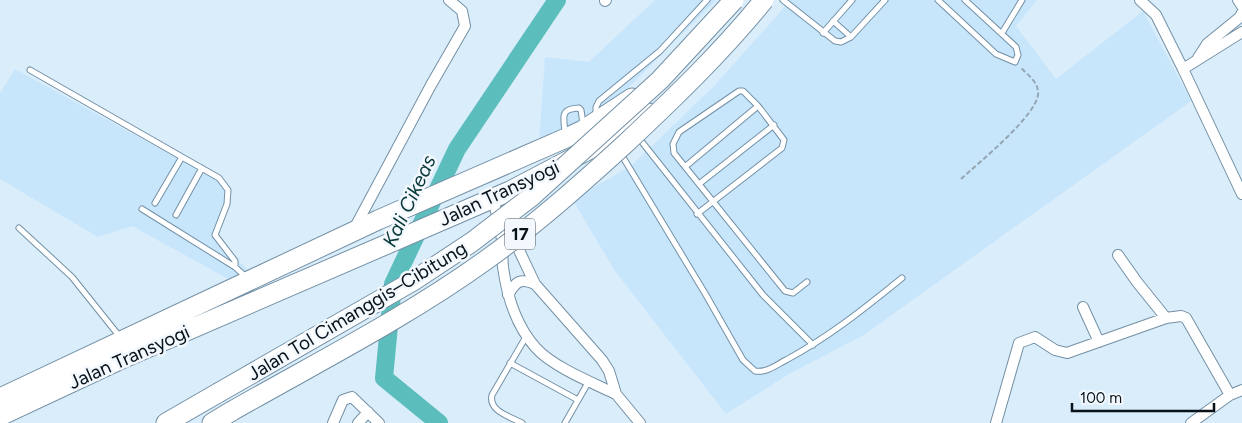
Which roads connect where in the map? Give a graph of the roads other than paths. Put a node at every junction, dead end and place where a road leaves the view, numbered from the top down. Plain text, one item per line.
1 (449, 0) edge
2 (708, 0) edge
3 (734, 0) edge
4 (743, 0) edge
5 (764, 0) edge
6 (770, 0) edge
7 (783, 0) edge
8 (852, 0) edge
9 (885, 0) edge
10 (938, 0) edge
11 (966, 0) edge
12 (1022, 0) edge
13 (1140, 0) edge
14 (1238, 0) edge
15 (1242, 6) edge
16 (1242, 12) edge
17 (833, 21) junction
18 (1242, 32) edge
19 (823, 33) junction
20 (1002, 33) junction
21 (851, 38) junction
22 (1196, 61) junction
23 (1183, 69) junction
24 (30, 70) dead end
25 (758, 106) junction
26 (774, 125) junction
27 (590, 126) junction
28 (630, 127) junction
29 (566, 138) junction
30 (611, 138) junction
31 (182, 157) junction
32 (686, 166) junction
33 (202, 168) junction
34 (700, 184) junction
35 (510, 191) junction
36 (1242, 194) edge
37 (487, 201) junction
38 (713, 202) junction
39 (142, 209) dead end
40 (152, 209) junction
41 (697, 214) junction
42 (176, 215) dead end
43 (172, 220) dead end
44 (168, 226) junction
45 (18, 228) dead end
46 (352, 233) junction
47 (1118, 255) dead end
48 (235, 267) junction
49 (902, 278) dead end
50 (250, 281) junction
51 (807, 282) dead end
52 (535, 284) junction
53 (508, 295) junction
54 (1083, 307) dead end
55 (1166, 318) junction
56 (527, 335) junction
57 (123, 341) junction
58 (1100, 342) junction
59 (813, 345) junction
60 (510, 363) junction
61 (589, 381) junction
62 (1242, 390) edge
63 (616, 394) junction
64 (1230, 395) junction
65 (0, 398) edge
66 (578, 400) junction
67 (368, 412) junction
68 (0, 416) edge
69 (166, 423) edge
70 (212, 423) edge
71 (333, 423) edge
72 (358, 423) edge
73 (379, 423) edge
74 (522, 423) edge
75 (565, 423) edge
76 (640, 423) edge
77 (996, 423) edge
78 (1191, 423) edge

1 - 46 street
2 - 27 lane
3 - 69 highway, Jalan Tol Cimanggis–Cibitung / 17, bridge
4 - 27 highway, Jalan Transyogi
5 - 70 highway, Jalan Tol Cimanggis–Cibitung / 17, bridge
6 - 28 highway, Jalan Transyogi
7 - 19 lane
8 - 17 lane
9 - 21 lane
10 - 20 lane
11 - 20 lane
12 - 20 lane
13 - 23 street
14 - 15 street
16 - 22 street
17 - 19 lane
17 - 21 lane
18 - 22 street
19 - 21 lane
22 - 23 street
23 - 36 street
24 - 31 lane
25 - 26 lane
25 - 32 lane
25 - 32 lane
26 - 34 lane
26 - 38 lane
27 - 29 highway, Jalan Transyogi
27 - 29 lane
28 - 30 highway, Jalan Transyogi
28 - 41 lane
29 - 46 highway, Jalan Transyogi
30 - 35 highway, Jalan Transyogi
30 - 59 lane
31 - 33 lane
31 - 40 lane
32 - 34 lane
33 - 42 lane
33 - 48 lane
34 - 38 lane
35 - 37 highway, Jalan Transyogi
35 - 52 street
37 - 53 street
37 - 68 highway, Jalan Transyogi
38 - 41 lane
38 - 51 lane
39 - 40 lane
40 - 44 lane
41 - 59 lane
43 - 44 lane
44 - 48 lane
45 - 57 lane
46 - 50 highway, Jalan Transyogi
47 - 55 street
48 - 50 lane
49 - 59 lane
50 - 57 highway, Jalan Transyogi
52 - 53 street
52 - 63 street
53 - 56 street
54 - 58 street
55 - 58 street
55 - 64 street
56 - 60 lane
56 - 61 street
57 - 65 highway, Jalan Transyogi
58 - 77 street
60 - 66 lane
60 - 74 lane
61 - 63 street
61 - 66 lane
62 - 64 street
63 - 76 street
64 - 78 street
66 - 75 lane
67 - 71 street
67 - 72 street
67 - 73 street

